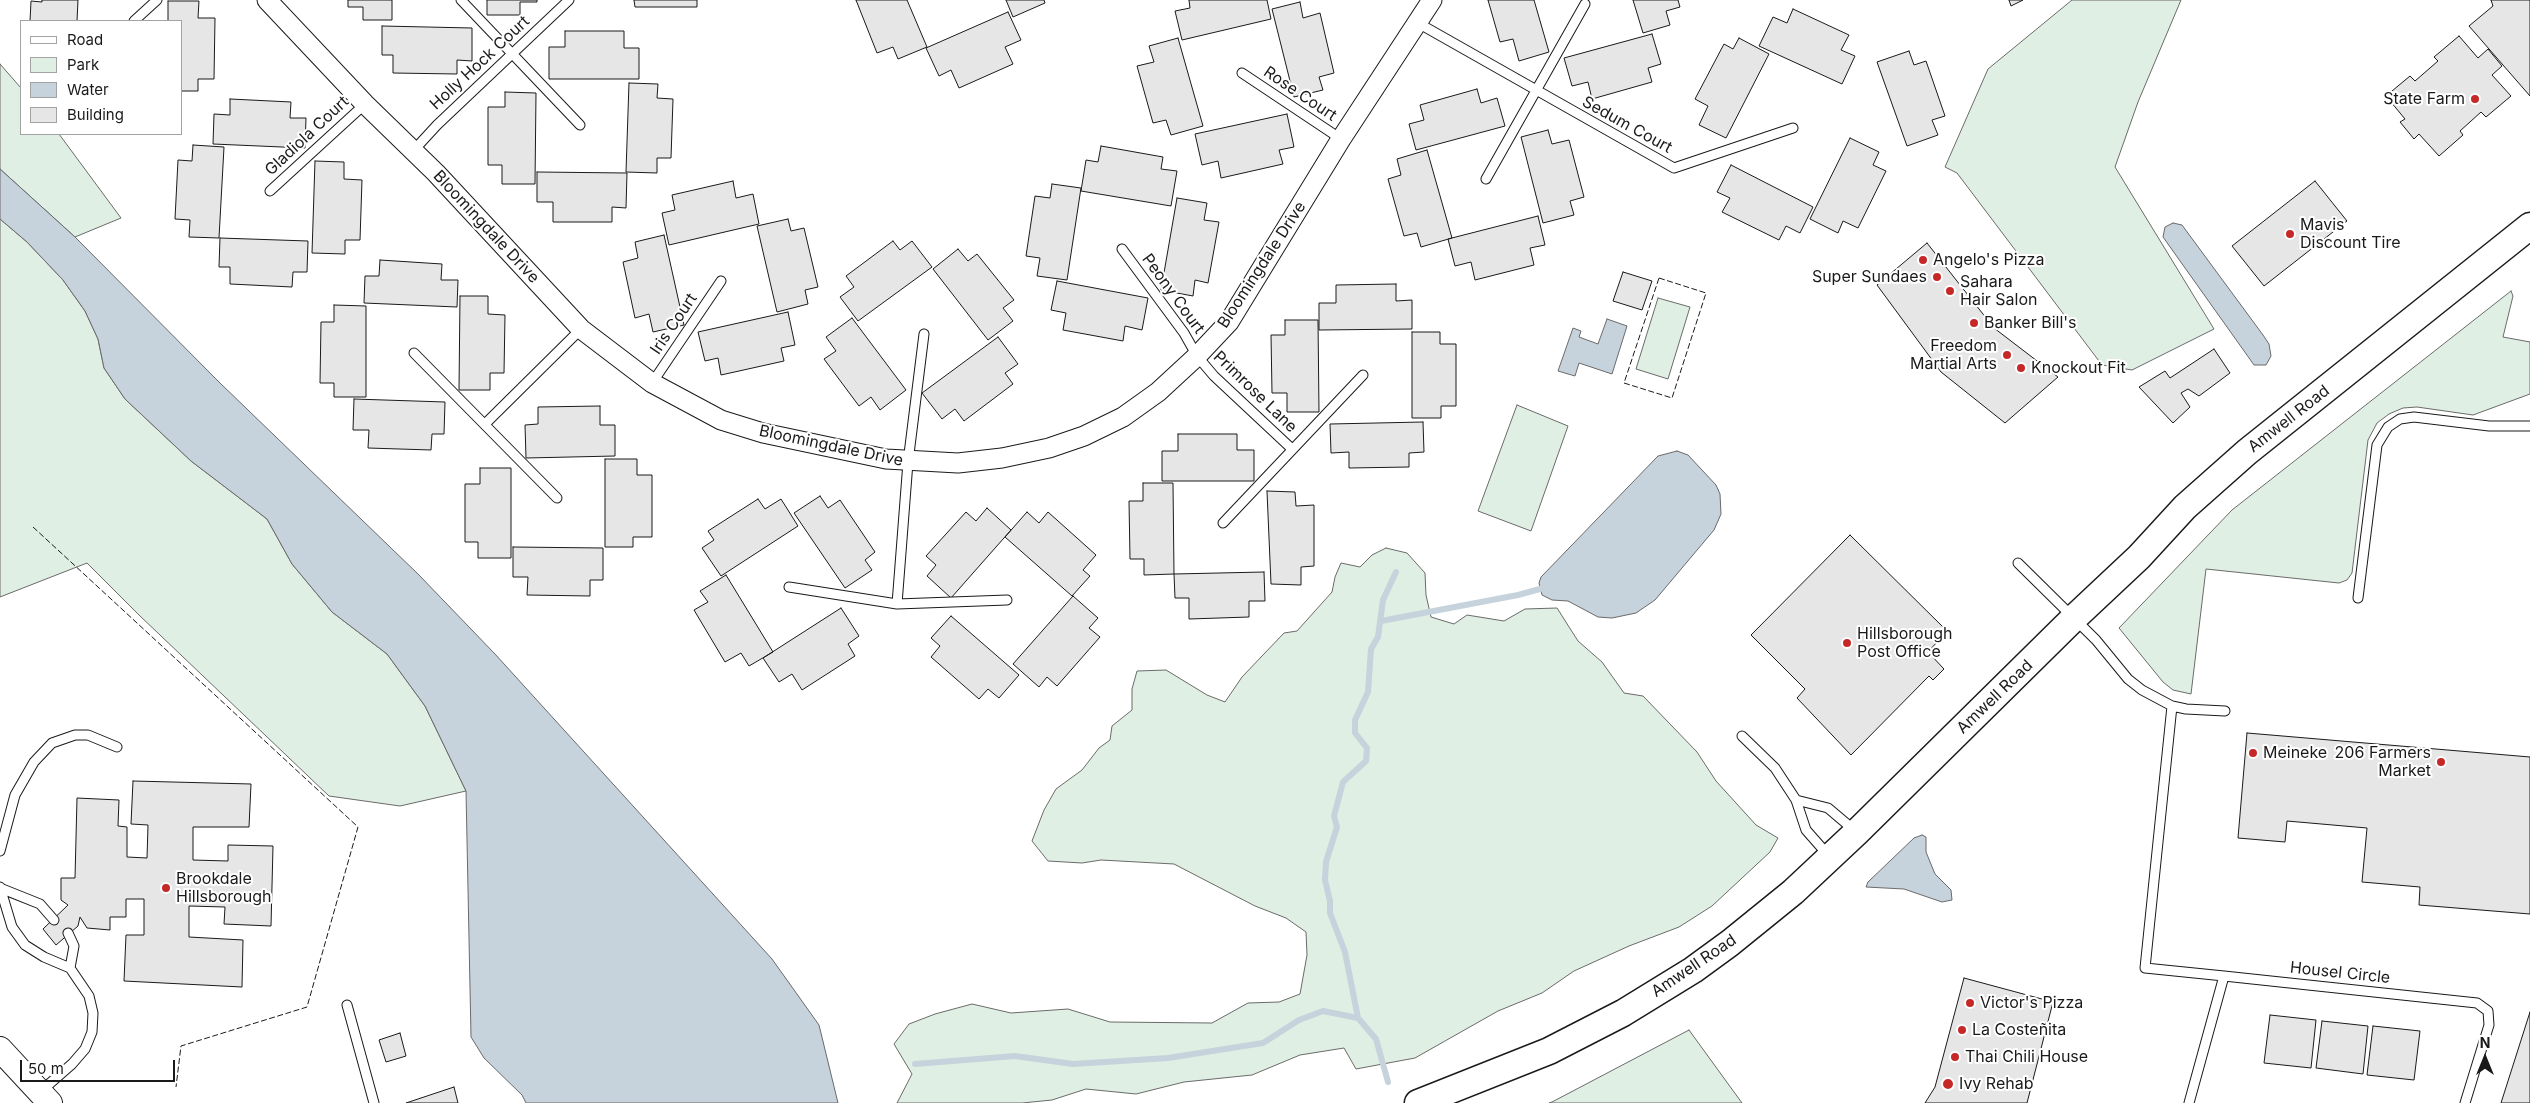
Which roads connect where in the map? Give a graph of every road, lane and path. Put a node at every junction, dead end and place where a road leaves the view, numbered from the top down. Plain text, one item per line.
1 (157, 0) edge
2 (267, 0) edge
3 (461, 0) edge
4 (569, 0) edge
5 (1432, 0) edge
6 (1585, 4) dead end
7 (135, 20) edge
8 (1418, 23) junction
9 (513, 53) junction
10 (1242, 73) dead end
11 (1535, 90) junction
12 (365, 104) junction
13 (580, 124) dead end
14 (1793, 128) dead end
15 (1341, 139) junction
16 (414, 150) junction
17 (1486, 179) dead end
18 (270, 191) dead end
19 (2530, 226) edge
20 (1122, 249) dead end
21 (721, 281) dead end
22 (581, 328) junction
23 (924, 334) dead end
24 (414, 353) dead end
25 (1197, 356) junction
26 (1363, 375) dead end
27 (652, 383) junction
28 (486, 424) junction
29 (2530, 426) edge
30 (1292, 449) junction
31 (908, 462) junction
32 (557, 498) dead end
33 (1223, 522) dead end
34 (2018, 563) dead end
35 (789, 587) dead end
36 (2358, 598) dead end
37 (1007, 600) dead end
38 (897, 604) junction
39 (2074, 618) junction
40 (2172, 706) junction
41 (2224, 711) dead end
42 (1742, 736) dead end
43 (117, 747) dead end
44 (1796, 800) junction
45 (1857, 832) junction
46 (0, 850) edge
47 (1831, 858) junction
48 (0, 887) edge
49 (54, 920) dead end
50 (68, 933) dead end
51 (70, 968) junction
52 (2224, 976) junction
53 (347, 1005) dead end
54 (0, 1049) edge
55 (45, 1098) edge
56 (374, 1103) edge
57 (1418, 1103) edge
58 (2188, 1103) edge
59 (2465, 1103) edge

1 - 7 lane
2 - 12 street, Bloomingdale Drive
3 - 9 lane
4 - 9 lane, Holly Hock Court
5 - 8 street, Bloomingdale Drive
6 - 11 lane
8 - 11 lane, Sedum Court
8 - 15 street, Bloomingdale Drive
9 - 13 lane
9 - 16 lane, Holly Hock Court
10 - 15 lane, Rose Court
11 - 14 lane, Sedum Court
11 - 17 lane
12 - 16 street, Bloomingdale Drive
12 - 18 lane, Gladiola Court
15 - 25 street, Bloomingdale Drive
16 - 22 street, Bloomingdale Drive
19 - 39 main road, Amwell Road
20 - 25 lane, Peony Court
21 - 27 lane, Iris Court
22 - 27 street, Bloomingdale Drive
22 - 28 lane
23 - 31 lane
24 - 28 lane
25 - 30 lane, Primrose Lane
25 - 31 street, Bloomingdale Drive
26 - 30 lane
27 - 31 street, Bloomingdale Drive
28 - 32 lane
29 - 36 lane
30 - 33 lane
31 - 38 lane
34 - 39 lane
35 - 38 lane
37 - 38 lane
39 - 40 lane
39 - 45 main road, Amwell Road
40 - 41 lane
40 - 52 lane
42 - 44 lane
43 - 46 lane
44 - 45 lane
44 - 47 lane
45 - 47 main road, Amwell Road
47 - 57 main road, Amwell Road
48 - 49 lane
48 - 51 lane
50 - 51 lane
51 - 55 lane
52 - 58 lane
52 - 59 lane, Housel Circle
53 - 56 lane
54 - 55 street

